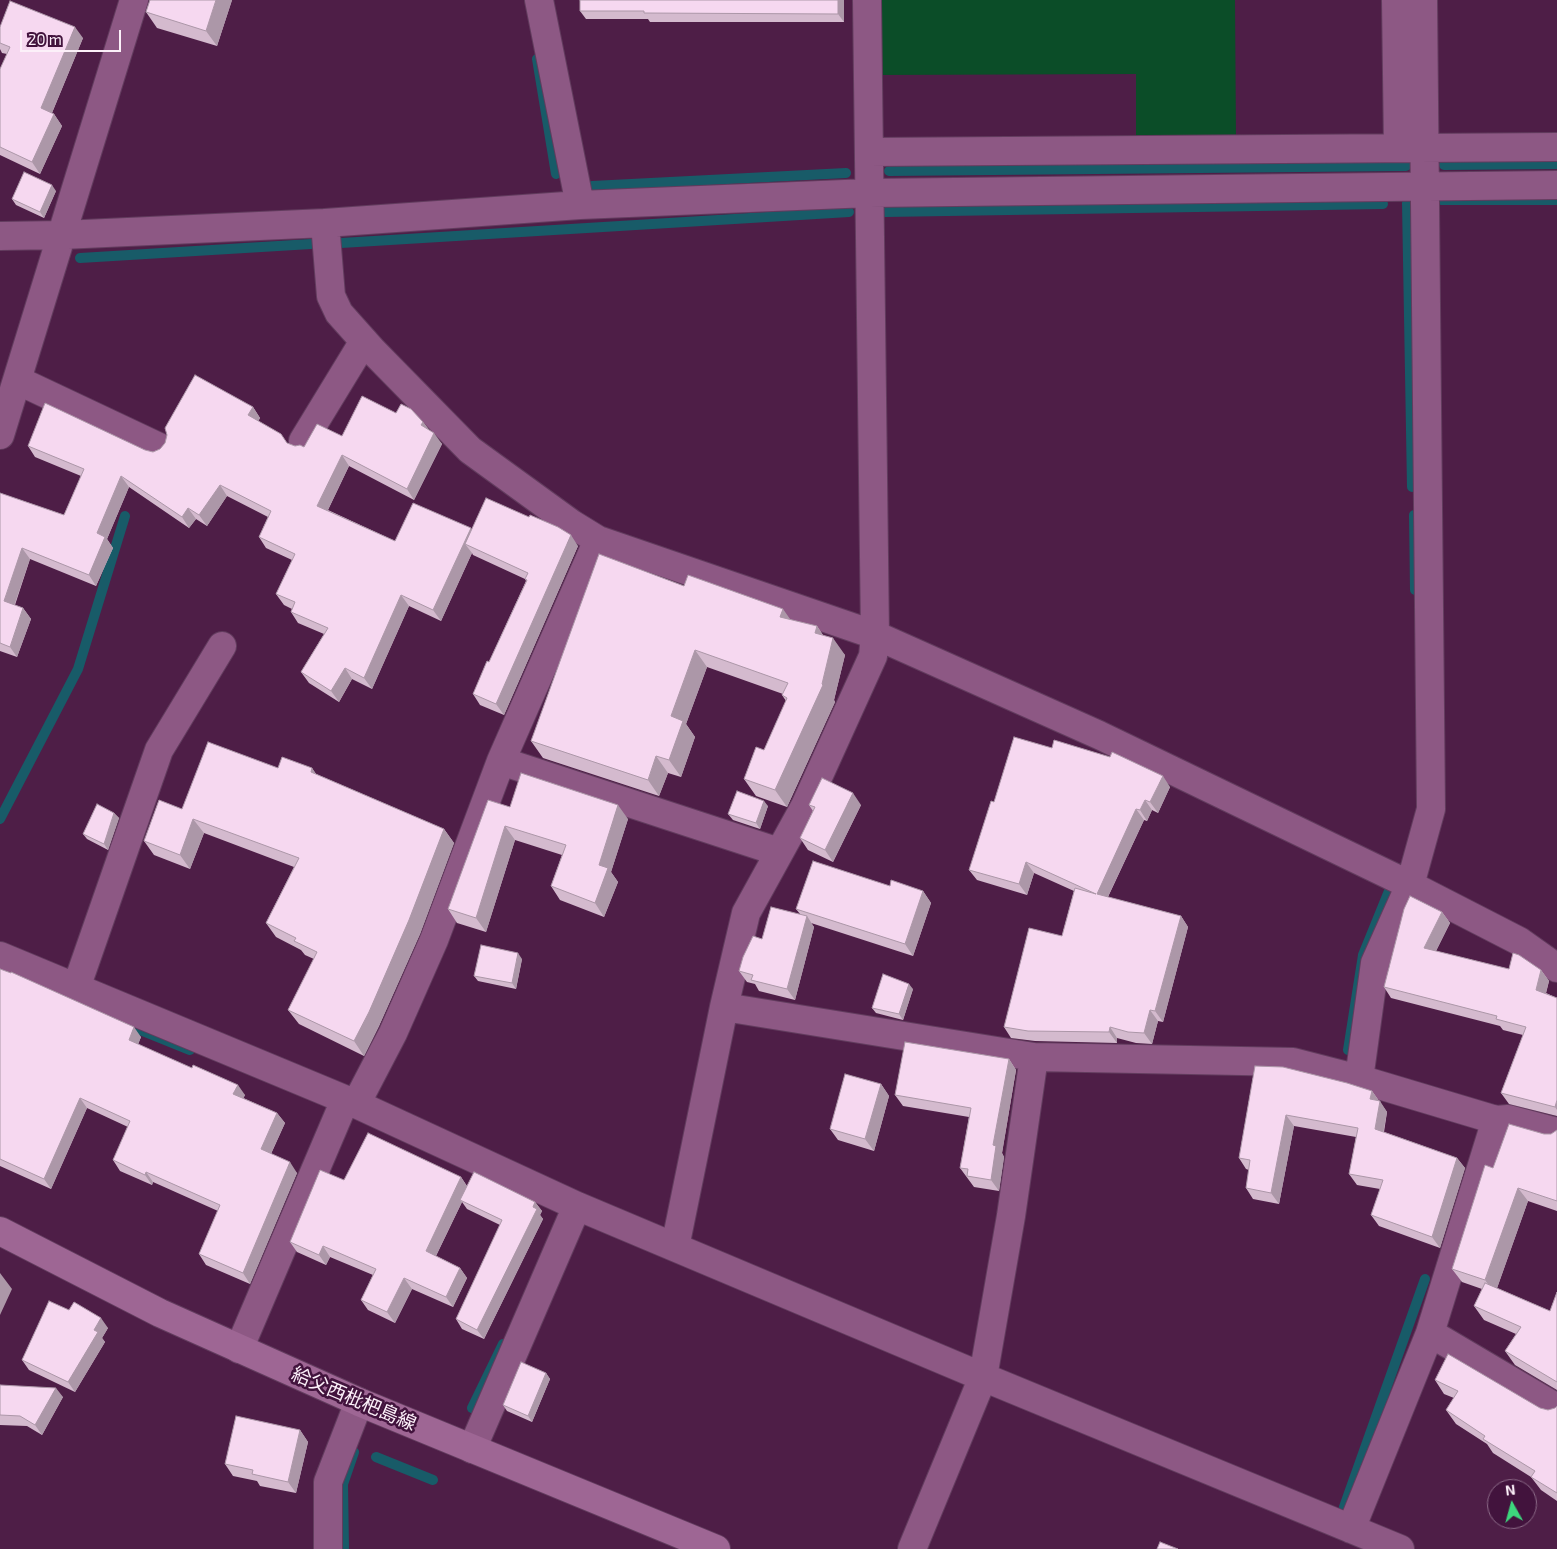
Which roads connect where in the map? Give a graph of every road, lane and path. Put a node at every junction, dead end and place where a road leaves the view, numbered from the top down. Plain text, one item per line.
1 (134, 0) edge
2 (539, 0) edge
3 (867, 0) edge
4 (1396, 0) edge
5 (1423, 0) edge
6 (1557, 147) edge
7 (1398, 148) junction
8 (1425, 148) junction
9 (869, 152) junction
10 (1557, 185) edge
11 (1425, 186) junction
12 (869, 193) junction
13 (580, 205) junction
14 (325, 223) junction
15 (62, 235) junction
16 (0, 236) edge
17 (364, 341) junction
18 (17, 380) junction
19 (0, 435) edge
20 (303, 441) dead end
21 (159, 447) edge
22 (598, 540) junction
23 (874, 635) junction
24 (222, 646) dead end
25 (501, 761) junction
26 (779, 852) junction
27 (1410, 885) junction
28 (0, 956) edge
29 (1557, 968) edge
30 (76, 988) junction
31 (724, 1007) junction
32 (1034, 1057) junction
33 (1359, 1079) junction
34 (350, 1102) junction
35 (1496, 1120) junction
36 (1557, 1132) edge
37 (577, 1206) junction
38 (0, 1231) edge
39 (675, 1247) junction
40 (1430, 1333) junction
41 (240, 1349) junction
42 (983, 1377) junction
43 (359, 1402) junction
44 (1557, 1408) edge
45 (472, 1449) junction
46 (1351, 1528) junction
47 (328, 1549) edge
48 (716, 1549) edge
49 (912, 1549) edge
50 (1400, 1549) edge

1 - 15 street
2 - 13 street
3 - 9 street
4 - 7 street
5 - 8 street
6 - 8 street
7 - 8 street
7 - 9 street
8 - 11 street
9 - 12 street
10 - 11 street
11 - 12 street
11 - 27 street
12 - 13 street
12 - 23 street
13 - 14 street
14 - 15 street
14 - 17 street
15 - 16 street
15 - 18 street
17 - 20 street
17 - 22 street
18 - 19 street
18 - 21 street
22 - 23 street
22 - 25 street
23 - 26 street
23 - 27 street
24 - 30 street
25 - 26 street
25 - 34 street
26 - 31 street
27 - 29 street
27 - 33 street
28 - 30 street
30 - 34 street
31 - 32 street
31 - 39 street
32 - 33 street
32 - 42 street
33 - 35 street
34 - 37 street
34 - 41 street
35 - 36 street
35 - 40 street
37 - 39 street
37 - 45 street
38 - 41 main road, 給父西枇杷島線
39 - 42 street
40 - 44 street
40 - 46 street
41 - 43 main road, 給父西枇杷島線
42 - 46 street
42 - 49 street
43 - 45 main road, 給父西枇杷島線
43 - 47 street
45 - 48 main road, 給父西枇杷島線
46 - 50 street

